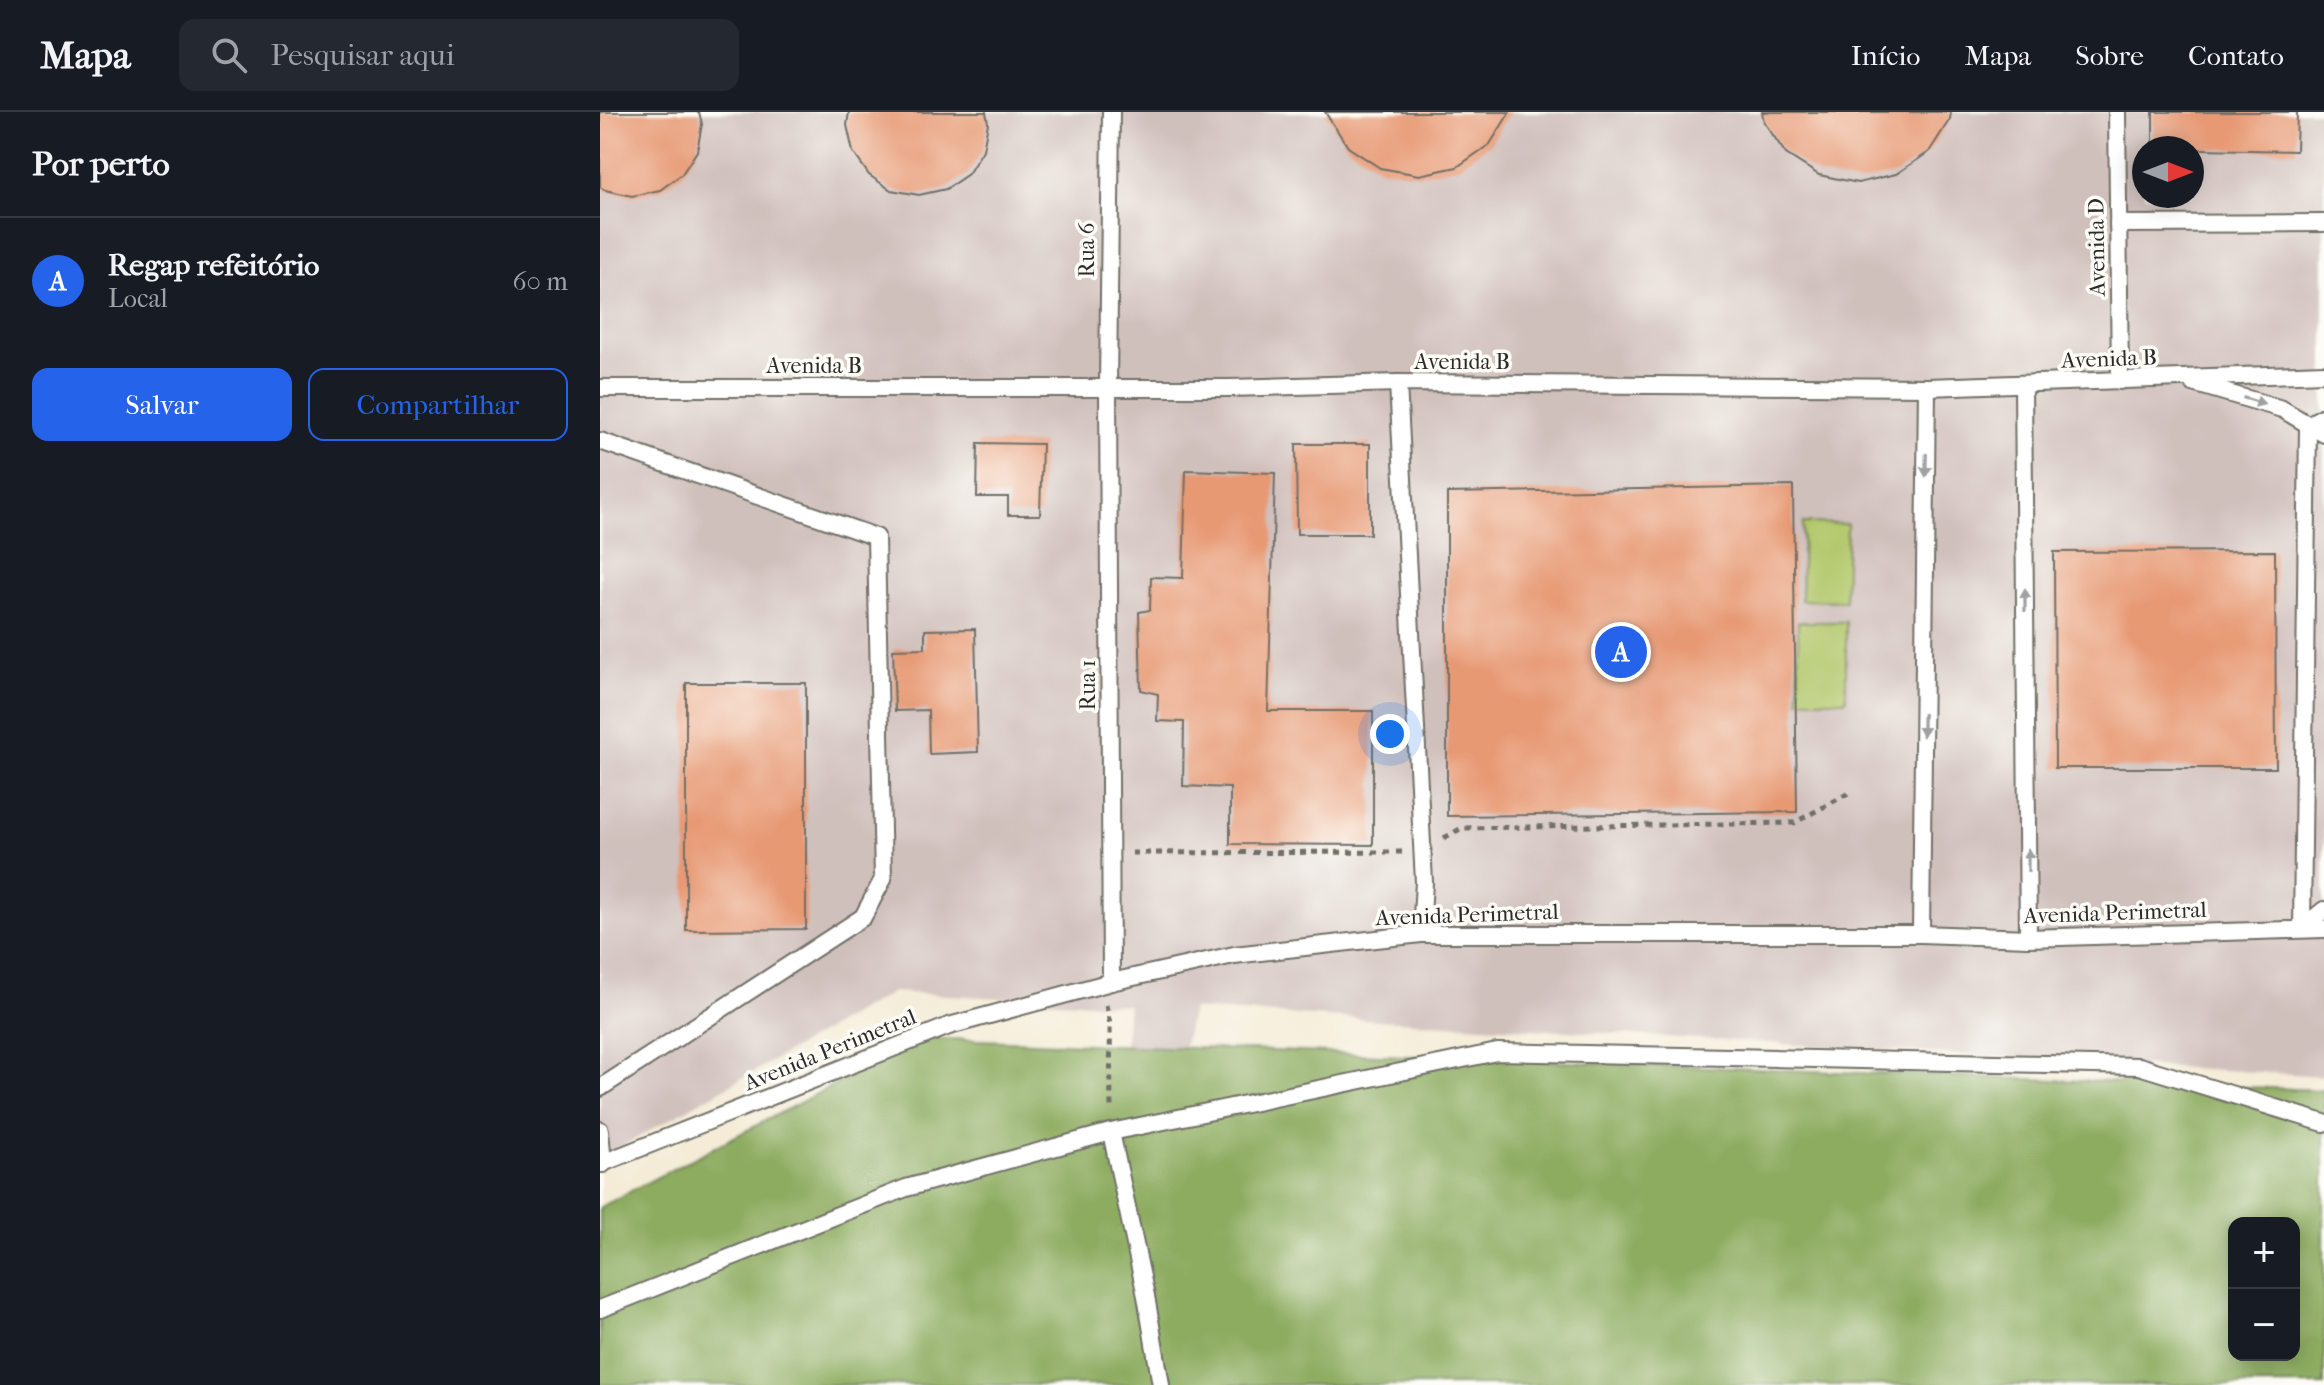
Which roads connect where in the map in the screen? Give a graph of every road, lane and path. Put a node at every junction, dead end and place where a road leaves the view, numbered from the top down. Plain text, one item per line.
1 (1111, 112) edge
2 (2117, 112) edge
3 (2324, 223) edge
4 (2118, 224) junction
5 (2324, 373) edge
6 (2180, 379) junction
7 (2120, 381) junction
8 (1398, 383) junction
9 (2023, 384) junction
10 (1927, 387) junction
11 (600, 388) edge
12 (1108, 388) junction
13 (2324, 416) edge
14 (2308, 425) junction
15 (2324, 434) edge
16 (600, 441) edge
17 (1849, 793) dead end
18 (1422, 852) junction
19 (1110, 853) junction
20 (2324, 910) edge
21 (2302, 928) junction
22 (2324, 929) edge
23 (1421, 934) junction
24 (1921, 934) junction
25 (2028, 938) junction
26 (1111, 982) junction
27 (1110, 1024) dead end
28 (600, 1088) edge
29 (1110, 1095) dead end
30 (2324, 1123) edge
31 (600, 1130) edge
32 (1111, 1132) junction
33 (602, 1164) edge
34 (600, 1309) edge
35 (1161, 1385) edge

1 - 12 lane, Rua 6
2 - 4 lane, Avenida D
3 - 4 lane
4 - 7 lane, Avenida D
5 - 6 lane, Avenida B
6 - 7 lane, Avenida B
6 -> 14 lane
7 - 9 lane, Avenida B
8 - 10 lane, Avenida B
8 - 12 lane, Avenida B
8 - 18 lane
9 - 10 lane, Avenida B
25 -> 9 lane
10 -> 24 lane
11 - 12 lane, Avenida B
12 - 19 lane, Rua 1
13 - 14 lane
14 - 15 lane
14 - 21 lane
16 - 28 lane
17 - 18 path
18 - 19 path
18 - 23 lane
19 - 26 lane, Rua 1
20 - 21 lane
21 - 22 lane, Avenida Perimetral
21 - 25 lane, Avenida Perimetral
23 - 24 lane, Avenida Perimetral
23 - 26 lane, Avenida Perimetral
24 - 25 lane, Avenida Perimetral
26 - 33 lane, Avenida Perimetral
27 - 29 path
30 - 32 lane
31 - 33 lane
32 - 34 lane
32 - 35 lane

